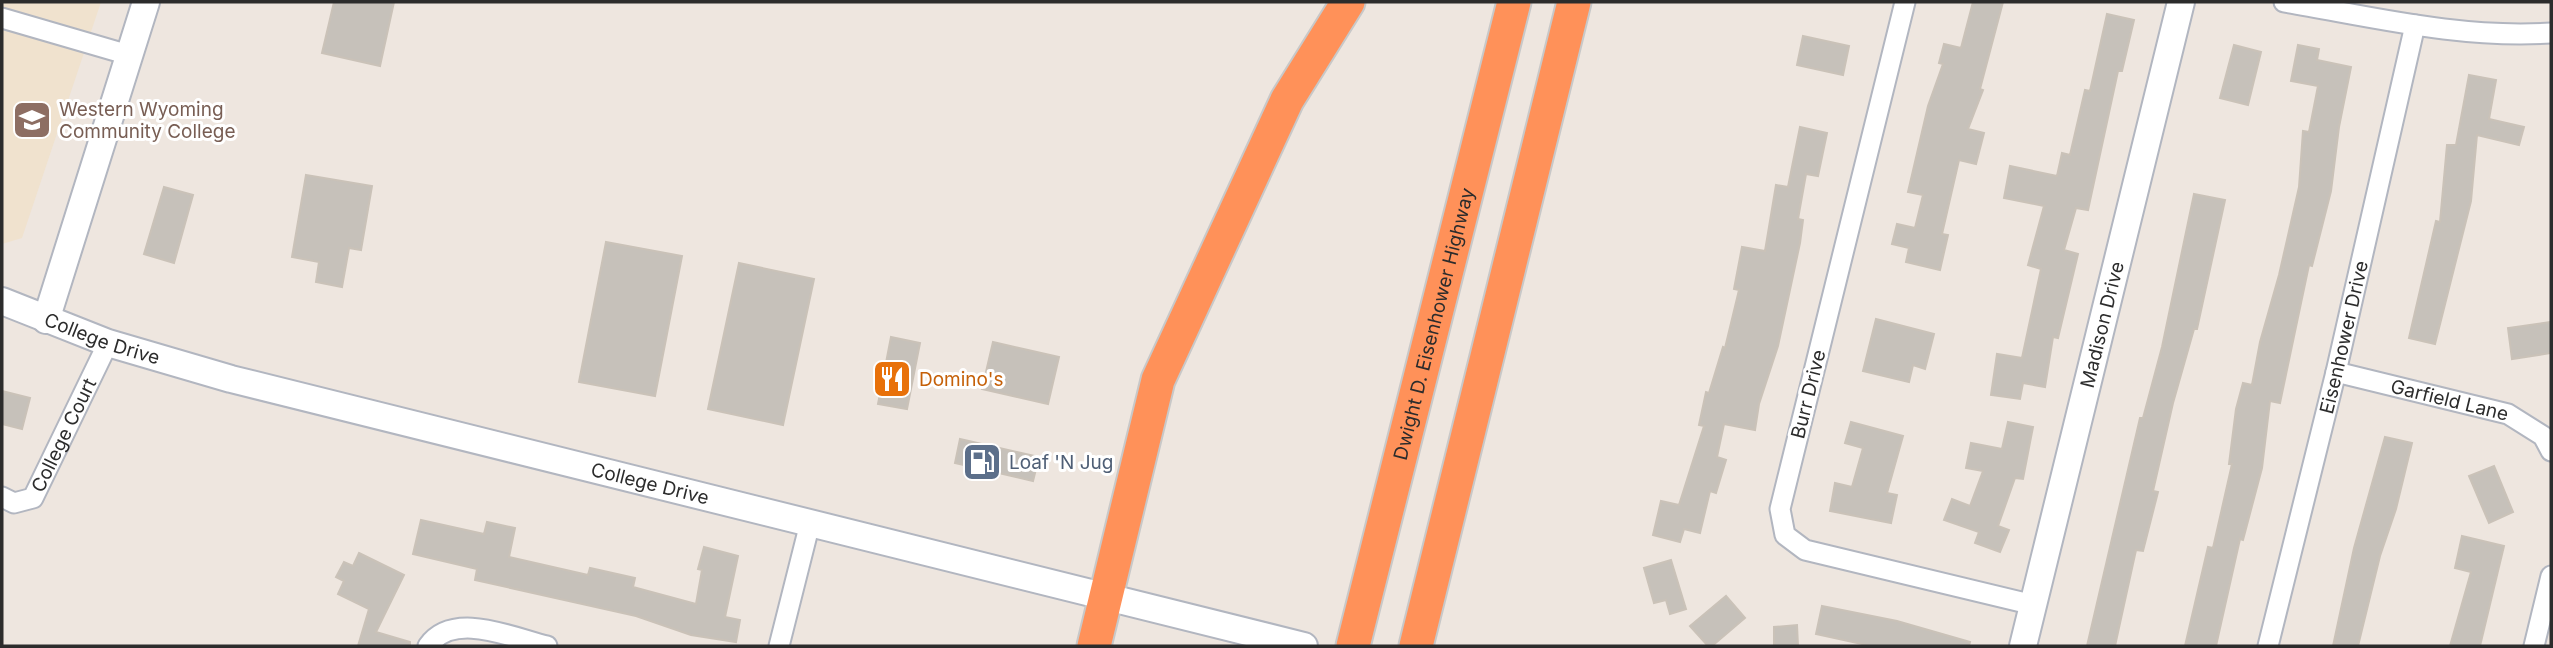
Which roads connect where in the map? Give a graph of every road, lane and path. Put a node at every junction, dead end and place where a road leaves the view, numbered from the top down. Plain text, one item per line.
1 (146, 2) edge
2 (1348, 2) edge
3 (1514, 2) edge
4 (1574, 2) edge
5 (1905, 2) edge
6 (2181, 2) edge
7 (2284, 2) edge
8 (2, 18) edge
9 (2415, 25) junction
10 (2551, 33) edge
11 (129, 55) junction
12 (2, 301) edge
13 (46, 320) junction
14 (108, 342) junction
15 (2336, 372) junction
16 (2551, 451) edge
17 (2, 497) edge
18 (810, 523) junction
19 (2551, 576) edge
20 (1107, 597) junction
21 (2034, 605) junction
22 (428, 646) edge
23 (547, 646) edge
24 (779, 646) edge
25 (1094, 646) edge
26 (1304, 646) edge
27 (1353, 646) edge
28 (1416, 646) edge
29 (2023, 646) edge
30 (2268, 646) edge
31 (2534, 646) edge

1 - 11 main road
2 - 20 highway
3 - 27 highway, Dwight D. Eisenhower Highway
4 - 28 highway
5 - 21 street, Burr Drive
6 - 21 main road, Madison Drive
7 - 9 street
8 - 11 street
9 - 10 street
9 - 15 street, Eisenhower Drive
11 - 13 main road
12 - 13 main road, College Drive
13 - 14 main road, College Drive
14 - 17 street, College Court
14 - 18 main road, College Drive
15 - 16 street, Garfield Lane
15 - 30 street, Eisenhower Drive
18 - 20 main road, College Drive
18 - 24 street
19 - 31 street
20 - 25 highway
20 - 26 main road, College Drive
21 - 29 main road, Madison Drive
22 - 23 street

